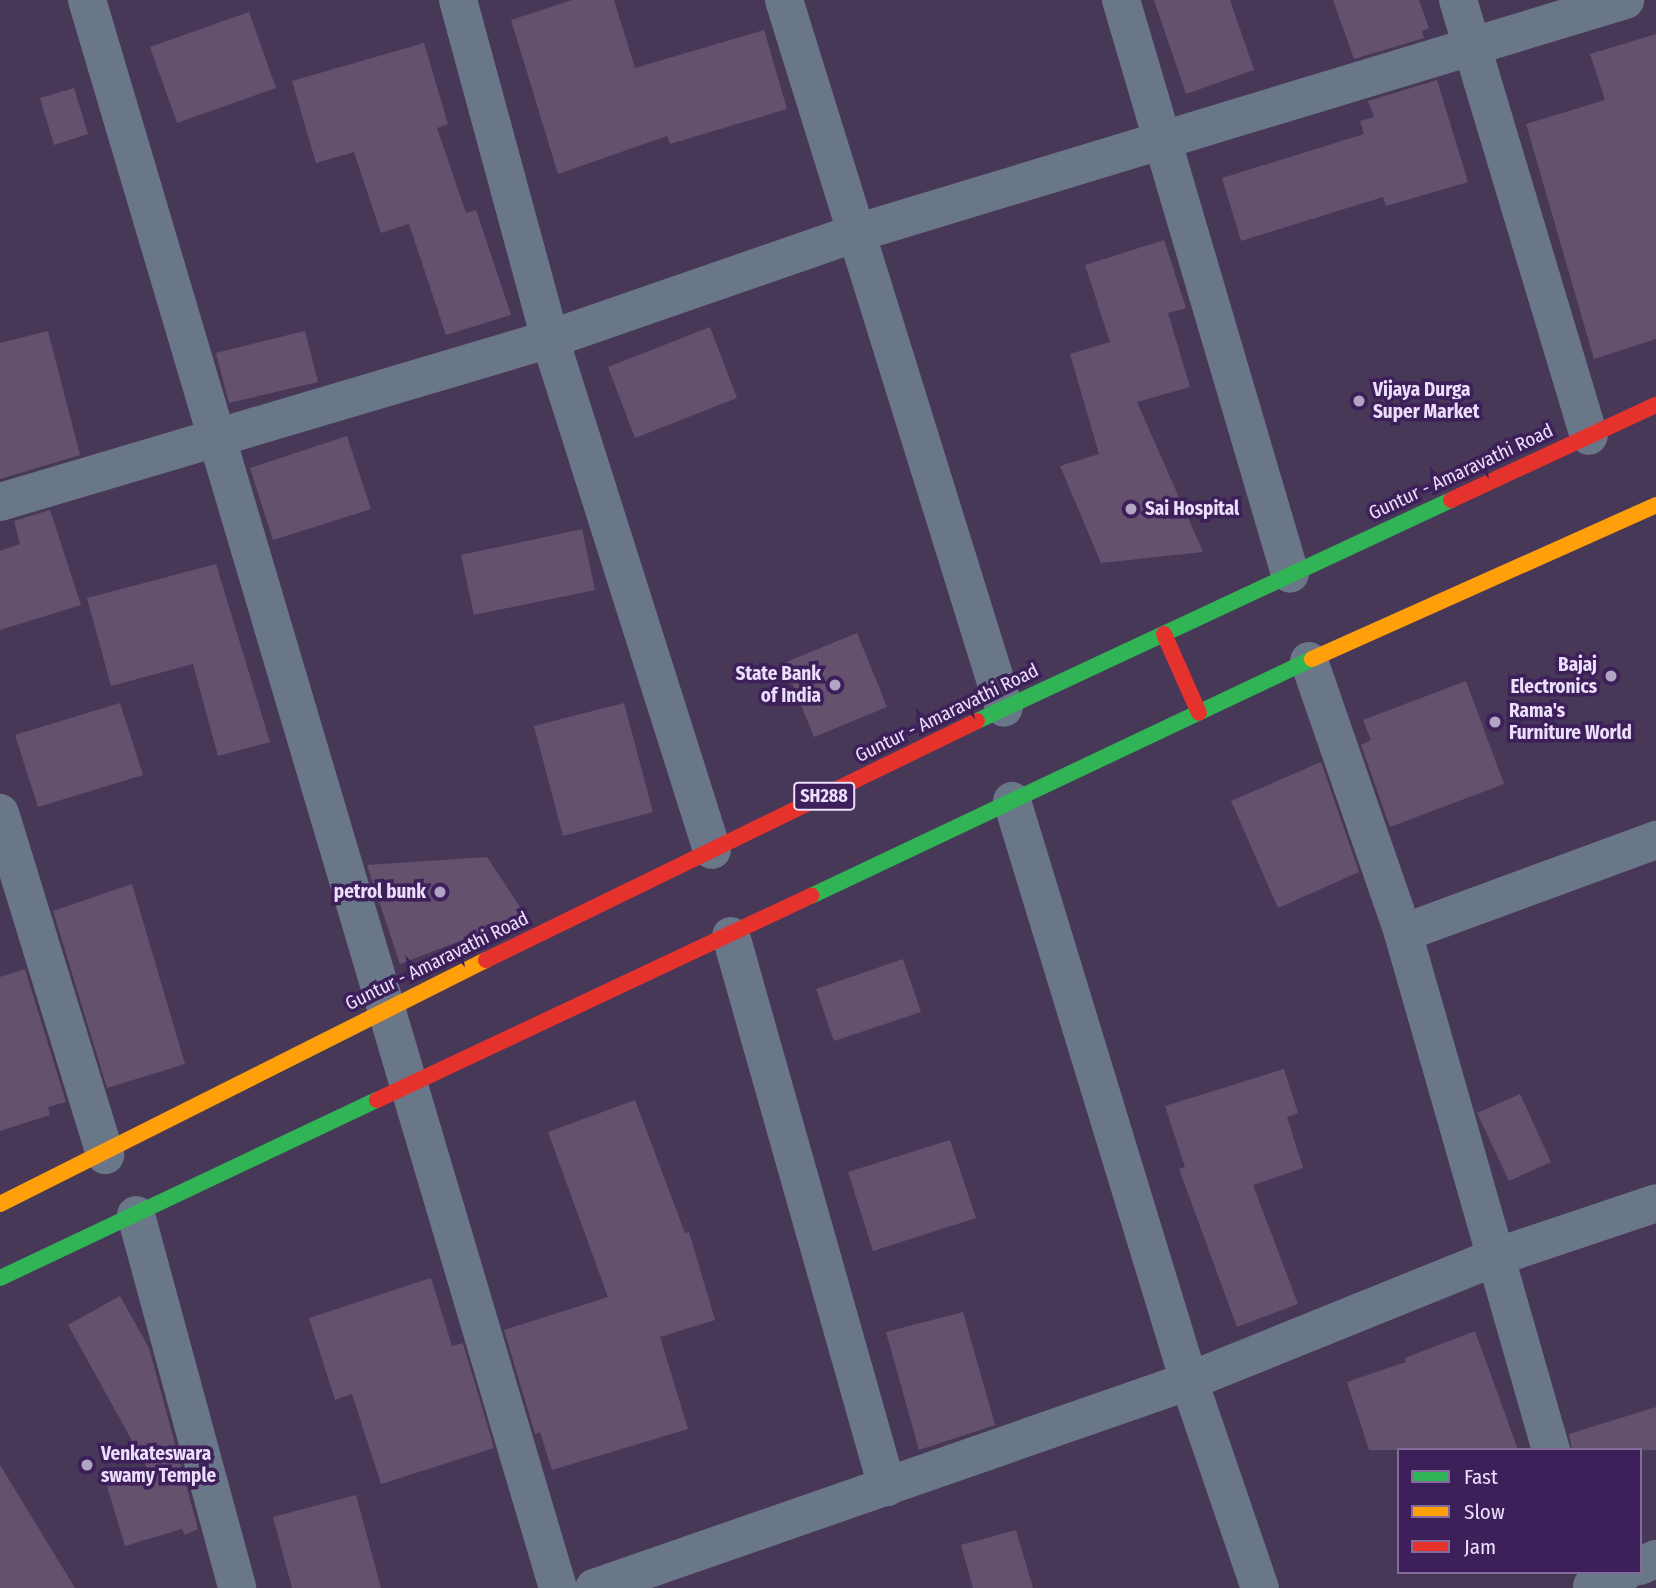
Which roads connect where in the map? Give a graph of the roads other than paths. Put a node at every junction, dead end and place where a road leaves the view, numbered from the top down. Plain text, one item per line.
1 (87, 0) edge
2 (458, 0) edge
3 (784, 0) edge
4 (1121, 0) edge
5 (1458, 0) edge
6 (1625, 0) edge
7 (1471, 43) junction
8 (1165, 138) junction
9 (853, 234) junction
10 (550, 338) junction
11 (1656, 405) edge
12 (1589, 436) junction
13 (214, 439) junction
14 (0, 502) edge
15 (1656, 505) edge
16 (1290, 574) junction
17 (1164, 634) junction
18 (1309, 661) junction
19 (1004, 708) junction
20 (1199, 713) junction
21 (1012, 801) junction
22 (0, 813) edge
23 (1656, 840) edge
24 (712, 850) junction
25 (1403, 933) junction
26 (731, 936) junction
27 (386, 1009) junction
28 (410, 1087) junction
29 (105, 1155) junction
30 (1656, 1203) edge
31 (0, 1204) edge
32 (136, 1215) junction
33 (1493, 1258) junction
34 (0, 1278) edge
35 (1189, 1381) junction
36 (1550, 1448) edge
37 (887, 1487) junction
38 (237, 1588) edge
39 (558, 1588) edge
40 (594, 1588) edge
41 (1260, 1588) edge

1 - 13 street
2 - 10 street
3 - 9 street
4 - 8 street
5 - 7 street
6 - 7 street
7 - 8 street
7 - 12 street
8 - 9 street
8 - 16 street
9 - 10 street
9 - 19 street
10 - 13 street
10 - 24 street
11 - 12 main road, Guntur - Amaravathi Road / SH288
12 - 16 main road, Guntur - Amaravathi Road / SH288
13 - 14 street
13 - 27 street
15 - 18 main road
16 - 17 main road, Guntur - Amaravathi Road / SH288
17 - 19 main road, Guntur - Amaravathi Road / SH288
17 - 20 main road
18 - 20 main road
18 - 25 street
19 - 24 main road, Guntur - Amaravathi Road / SH288
20 - 21 main road
21 - 26 main road
21 - 35 street
22 - 29 street
23 - 25 street
24 - 27 main road, Guntur - Amaravathi Road / SH288
25 - 33 street
26 - 28 main road
26 - 37 street
27 - 28 street
27 - 29 main road, Guntur - Amaravathi Road / SH288
28 - 32 main road
28 - 39 street
29 - 31 main road, Guntur - Amaravathi Road / SH288
30 - 33 street
32 - 34 main road
32 - 38 street
33 - 35 street
33 - 36 street
35 - 37 street
35 - 41 street
37 - 40 street

